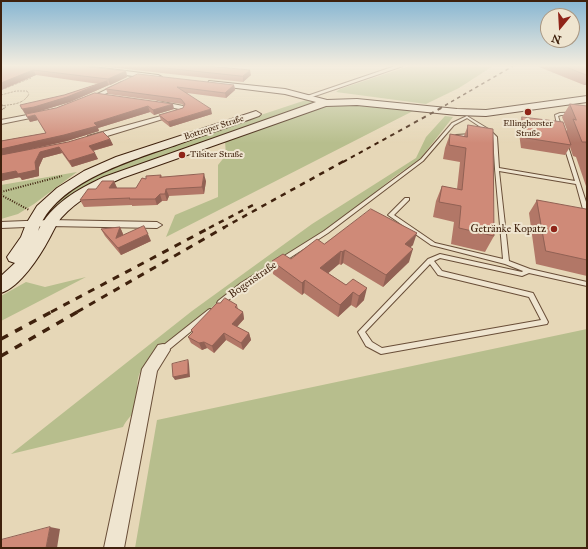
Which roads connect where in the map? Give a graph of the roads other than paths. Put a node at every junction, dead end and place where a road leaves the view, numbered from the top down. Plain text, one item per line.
1 (107, 92) edge
2 (287, 92) edge
3 (323, 92) edge
4 (99, 96) junction
5 (310, 96) junction
6 (115, 98) edge
7 (587, 100) edge
8 (82, 102) edge
9 (153, 103) edge
10 (288, 103) dead end
11 (326, 103) junction
12 (417, 108) junction
13 (53, 111) edge
14 (266, 111) dead end
15 (587, 114) edge
16 (467, 115) junction
17 (1, 122) edge
18 (561, 131) edge
19 (478, 136) edge
20 (563, 139) edge
21 (83, 140) edge
22 (450, 140) edge
23 (497, 169) junction
24 (577, 183) junction
25 (407, 200) dead end
26 (587, 213) edge
27 (33, 224) junction
28 (50, 224) junction
29 (157, 224) dead end
30 (1, 225) edge
31 (430, 260) junction
32 (506, 262) junction
33 (528, 271) junction
34 (1, 274) edge
35 (587, 284) edge
36 (1, 286) edge
37 (218, 305) edge
38 (212, 310) edge
39 (163, 350) joint
40 (114, 548) edge

1 - 4 street
2 - 5 main road
3 - 5 street
4 - 6 street
4 - 8 street
5 - 10 main road, Bottroper Straße
5 - 11 main road
5 - 12 main road, Bottroper Straße
7 - 16 main road, Bottroper Straße
9 - 21 street
11 - 12 main road, Bottroper Straße
11 - 28 main road, Bottroper Straße
12 - 16 main road, Bottroper Straße
13 - 17 street
14 - 27 main road, Bottroper Straße
15 - 18 lane
16 - 23 lane
16 - 37 lane, Bogenstraße
19 - 22 lane
20 - 24 lane
23 - 24 lane
23 - 32 lane
24 - 26 lane
25 - 32 lane
27 - 28 street
27 - 30 street
27 - 34 main road, Bottroper Straße
28 - 29 street
28 - 36 main road, Bottroper Straße
31 - 31 lane
31 - 33 lane
32 - 33 lane
33 - 35 lane
38 - 39 lane
39 - 40 street

